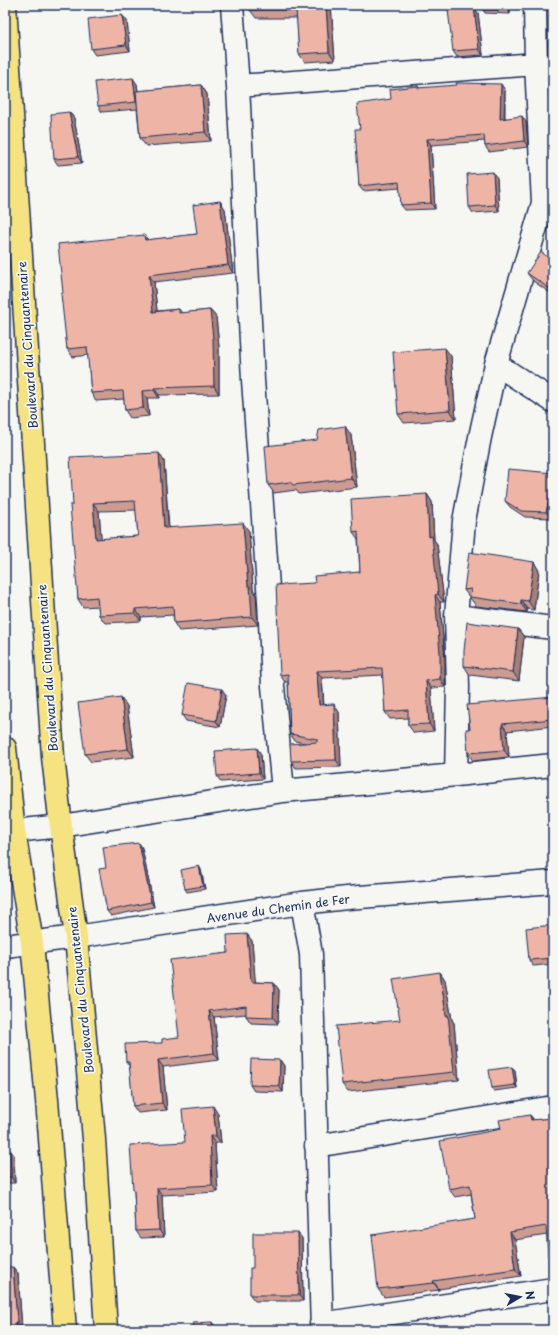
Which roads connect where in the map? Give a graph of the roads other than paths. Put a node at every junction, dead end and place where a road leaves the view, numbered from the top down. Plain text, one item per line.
1 (5, 5) edge
2 (232, 5) edge
3 (535, 5) edge
4 (544, 65) edge
5 (238, 86) junction
6 (548, 206) edge
7 (496, 364) junction
8 (553, 401) edge
9 (456, 616) junction
10 (553, 628) edge
11 (5, 748) edge
12 (553, 765) edge
13 (456, 775) junction
14 (283, 790) junction
15 (61, 826) junction
16 (9, 832) edge
17 (553, 882) edge
18 (302, 903) junction
19 (76, 937) junction
20 (32, 943) junction
21 (5, 946) edge
22 (553, 1107) edge
23 (316, 1146) junction
24 (553, 1289) edge
25 (322, 1327) edge
26 (65, 1330) edge
27 (106, 1330) edge

1 - 15 main road, Boulevard du Cinquantenaire
2 - 5 street
3 - 4 street
4 - 5 street
4 - 6 street
5 - 14 street
6 - 7 street
7 - 8 street
7 - 9 street
9 - 10 street
9 - 13 street
11 - 16 main road
12 - 13 street
13 - 14 street
14 - 15 street
15 - 16 street
15 - 19 main road, Boulevard du Cinquantenaire
16 - 20 main road
17 - 18 street, Avenue du Chemin de Fer
18 - 19 street, Avenue du Chemin de Fer
18 - 23 street
19 - 20 street, Avenue du Chemin de Fer
19 - 27 main road, Boulevard du Cinquantenaire
20 - 21 street, Avenue du Chemin de Fer
20 - 26 main road
22 - 23 street
23 - 25 street
24 - 25 street

